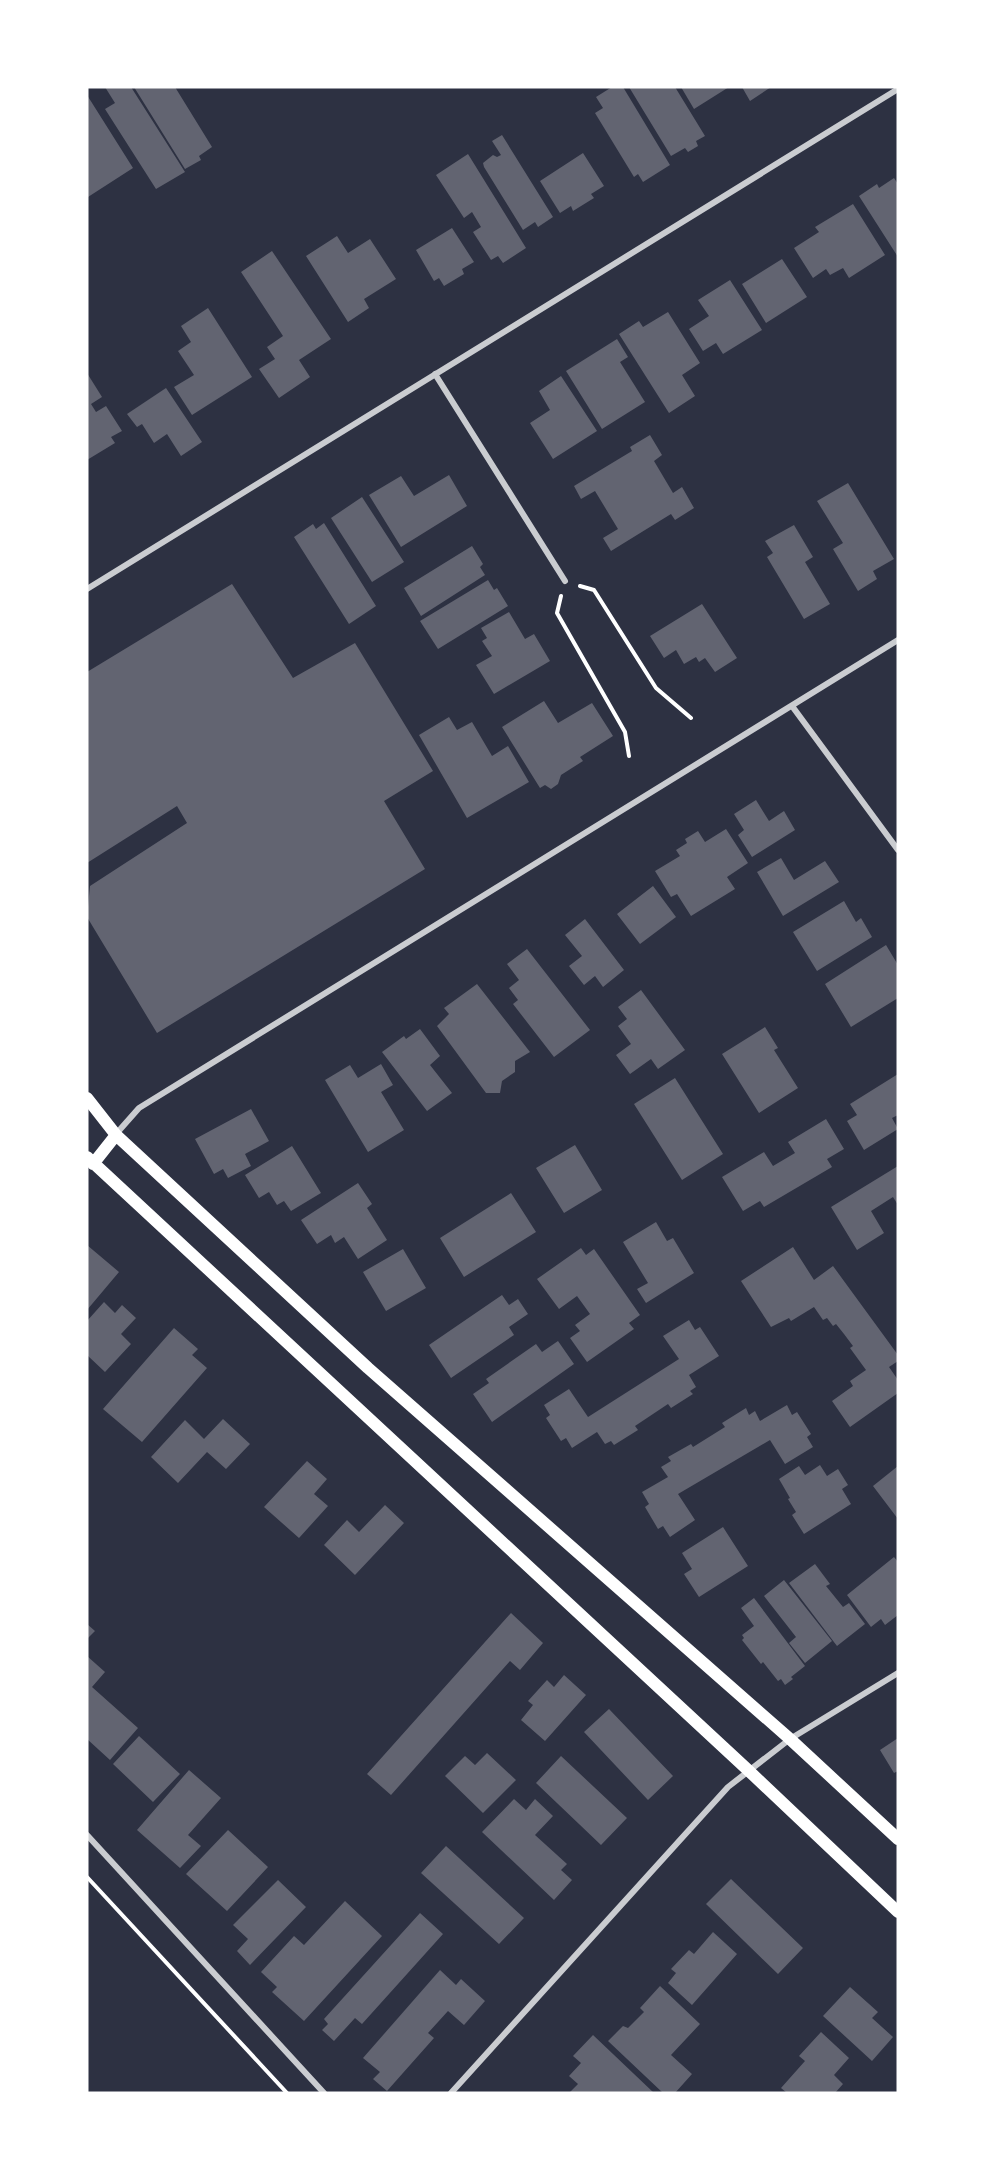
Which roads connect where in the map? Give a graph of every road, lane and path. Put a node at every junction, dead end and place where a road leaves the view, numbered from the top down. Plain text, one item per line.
1 (898, 89) edge
2 (435, 374) junction
3 (565, 581) junction
4 (87, 589) edge
5 (898, 640) edge
6 (792, 706) junction
7 (691, 718) dead end
8 (629, 756) dead end
9 (898, 850) edge
10 (87, 1098) edge
11 (116, 1135) junction
12 (89, 1164) edge
13 (898, 1674) edge
14 (790, 1739) junction
15 (749, 1771) junction
16 (87, 1835) edge
17 (898, 1839) edge
18 (87, 1877) edge
19 (898, 1912) edge
20 (287, 2093) edge
21 (324, 2093) edge
22 (451, 2093) edge

1 - 2 street
2 - 3 street
2 - 4 street
3 - 7 path
3 - 8 path
5 - 6 street
6 - 9 street
6 - 11 street
10 - 11 main road
11 - 12 main road
11 - 14 main road
12 - 15 main road
13 - 14 street
14 - 15 street
14 - 17 main road
15 - 19 main road
15 - 22 street
16 - 21 street
18 - 20 path

